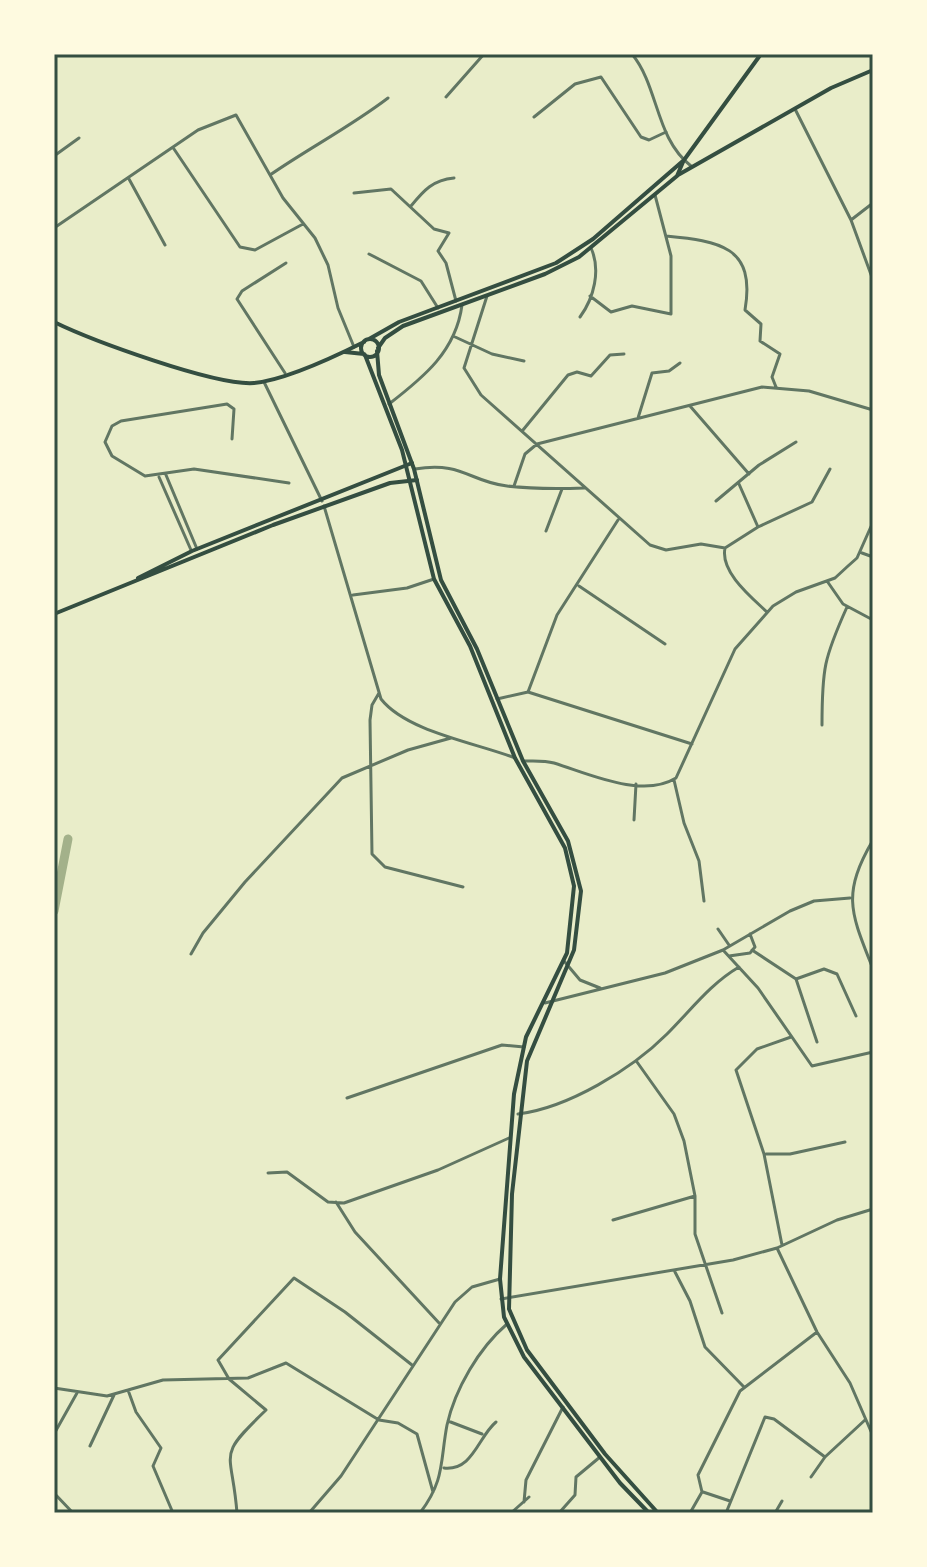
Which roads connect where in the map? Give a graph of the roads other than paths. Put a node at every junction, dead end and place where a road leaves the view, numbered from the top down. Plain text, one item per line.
1 (484, 54) edge
2 (632, 54) edge
3 (760, 54) edge
4 (873, 70) edge
5 (446, 97) dead end
6 (388, 98) dead end
7 (795, 109) junction
8 (534, 117) dead end
9 (666, 132) junction
10 (79, 138) dead end
11 (174, 148) junction
12 (54, 156) edge
13 (684, 160) junction
14 (693, 167) junction
15 (270, 175) junction
16 (677, 176) junction
17 (454, 178) dead end
18 (129, 179) junction
19 (354, 193) dead end
20 (655, 195) junction
21 (873, 203) edge
22 (411, 206) junction
23 (851, 220) junction
24 (303, 224) junction
25 (54, 228) edge
26 (666, 236) junction
27 (165, 245) dead end
28 (591, 248) junction
29 (369, 254) dead end
30 (286, 263) dead end
31 (873, 280) edge
32 (487, 296) junction
33 (590, 296) junction
34 (456, 301) junction
35 (462, 305) junction
36 (438, 308) junction
37 (580, 317) dead end
38 (54, 322) edge
39 (453, 336) junction
40 (366, 340) junction
41 (472, 344) junction
42 (354, 347) junction
43 (378, 350) junction
44 (342, 353) junction
45 (624, 354) dead end
46 (365, 355) junction
47 (524, 361) dead end
48 (680, 363) dead end
49 (285, 373) junction
50 (264, 382) junction
51 (776, 387) junction
52 (389, 404) junction
53 (690, 406) junction
54 (873, 410) edge
55 (638, 418) junction
56 (523, 430) junction
57 (232, 439) dead end
58 (796, 442) dead end
59 (537, 444) junction
60 (411, 467) junction
61 (830, 469) dead end
62 (166, 474) junction
63 (749, 474) junction
64 (159, 477) junction
65 (414, 480) junction
66 (289, 483) dead end
67 (739, 484) junction
68 (514, 486) junction
69 (584, 488) junction
70 (562, 489) junction
71 (716, 501) dead end
72 (323, 504) junction
73 (618, 520) junction
74 (873, 522) edge
75 (758, 527) junction
76 (546, 531) dead end
77 (725, 548) junction
78 (194, 550) junction
79 (860, 552) junction
80 (873, 557) edge
81 (434, 579) junction
82 (827, 581) junction
83 (130, 584) junction
84 (579, 586) junction
85 (353, 595) junction
86 (847, 607) junction
87 (767, 612) junction
88 (54, 614) edge
89 (873, 620) edge
90 (665, 644) dead end
91 (528, 692) junction
92 (379, 693) junction
93 (497, 699) junction
94 (822, 725) dead end
95 (451, 738) junction
96 (692, 744) junction
97 (515, 758) junction
98 (523, 761) junction
99 (371, 765) junction
100 (674, 780) junction
101 (636, 784) junction
102 (634, 820) dead end
103 (873, 840) edge
104 (463, 887) dead end
105 (850, 898) junction
106 (704, 901) dead end
107 (718, 929) dead end
108 (750, 934) junction
109 (730, 946) junction
110 (723, 950) junction
111 (752, 950) junction
112 (191, 954) dead end
113 (729, 956) junction
114 (564, 961) junction
115 (568, 967) junction
116 (739, 967) junction
117 (873, 969) edge
118 (796, 979) junction
119 (600, 988) junction
120 (554, 1000) junction
121 (545, 1003) junction
122 (856, 1016) dead end
123 (791, 1037) junction
124 (817, 1042) dead end
125 (524, 1047) junction
126 (873, 1052) edge
127 (637, 1062) junction
128 (347, 1098) dead end
129 (518, 1114) junction
130 (509, 1138) junction
131 (845, 1142) dead end
132 (764, 1154) junction
133 (268, 1173) dead end
134 (695, 1196) junction
135 (336, 1202) junction
136 (873, 1209) edge
137 (613, 1220) dead end
138 (780, 1246) junction
139 (707, 1266) junction
140 (675, 1271) junction
141 (500, 1279) junction
142 (507, 1298) junction
143 (501, 1299) junction
144 (722, 1313) dead end
145 (440, 1324) junction
146 (507, 1324) junction
147 (817, 1332) junction
148 (412, 1365) junction
149 (229, 1379) junction
150 (743, 1386) junction
151 (54, 1388) edge
152 (128, 1390) junction
153 (77, 1393) junction
154 (114, 1395) junction
155 (563, 1407) junction
156 (379, 1420) junction
157 (865, 1420) junction
158 (448, 1421) junction
159 (496, 1422) dead end
160 (54, 1434) edge
161 (482, 1434) junction
162 (873, 1436) edge
163 (90, 1446) dead end
164 (600, 1457) junction
165 (825, 1457) junction
166 (443, 1468) junction
167 (811, 1477) dead end
168 (433, 1492) junction
169 (702, 1492) junction
170 (54, 1493) edge
171 (529, 1497) dead end
172 (730, 1501) junction
173 (782, 1501) dead end
174 (524, 1502) junction
175 (73, 1513) edge
176 (173, 1513) edge
177 (237, 1513) edge
178 (309, 1513) edge
179 (420, 1513) edge
180 (511, 1513) edge
181 (559, 1513) edge
182 (649, 1513) edge
183 (658, 1513) edge
184 (690, 1513) edge
185 (726, 1513) edge
186 (775, 1513) edge

1 - 5 street
2 - 9 street
3 - 13 main road
4 - 7 main road
6 - 15 street
7 - 14 main road
7 - 23 street
8 - 9 street
9 - 13 street
10 - 12 street
11 - 15 street
11 - 18 street
11 - 24 street
13 - 14 street
13 - 16 main road
13 - 34 main road
14 - 16 main road
15 - 24 street
16 - 20 main road
17 - 22 street
18 - 25 street
18 - 27 street
19 - 22 street
20 - 26 street
20 - 28 main road
21 - 23 street
22 - 34 street
23 - 31 street
24 - 42 street
26 - 33 street
26 - 51 street
28 - 32 main road
28 - 33 street
29 - 36 street
30 - 49 street
32 - 35 main road
32 - 41 street
33 - 37 street
34 - 36 main road
35 - 39 street
35 - 43 main road
36 - 40 main road
38 - 50 main road
39 - 41 street
39 - 52 street
40 - 42 main road
40 - 43 main road
40 - 46 main road
41 - 47 street
41 - 56 street
42 - 44 main road
43 - 46 main road
43 - 52 main road
44 - 46 main road
44 - 49 main road
45 - 56 street
46 - 60 main road
48 - 55 street
49 - 50 main road
50 - 72 street
51 - 53 street
51 - 54 street
52 - 60 main road
53 - 55 street
53 - 63 street
55 - 59 street
56 - 59 street
57 - 64 street
58 - 63 street
59 - 68 street
59 - 69 street
60 - 65 main road
60 - 68 street
60 - 72 main road
61 - 75 street
62 - 64 street
62 - 66 street
62 - 78 street
63 - 67 street
64 - 78 street
65 - 72 main road
65 - 81 main road
65 - 93 main road
67 - 71 street
67 - 75 street
68 - 70 street
69 - 70 street
69 - 73 street
70 - 76 street
72 - 78 main road
72 - 83 main road
72 - 85 street
73 - 77 street
73 - 84 street
74 - 79 street
75 - 77 street
77 - 87 street
78 - 83 main road
79 - 80 street
79 - 82 street
81 - 85 street
81 - 97 main road
82 - 86 street
82 - 87 street
83 - 88 main road
84 - 90 street
84 - 91 street
85 - 92 street
86 - 89 street
86 - 94 street
87 - 96 street
91 - 93 street
91 - 96 street
92 - 95 street
92 - 99 street
93 - 98 main road
95 - 97 street
95 - 99 street
96 - 100 street
97 - 114 main road
98 - 101 street
98 - 115 main road
99 - 104 street
99 - 112 street
100 - 101 street
100 - 106 street
101 - 102 street
103 - 105 street
105 - 108 street
105 - 117 street
107 - 109 street
108 - 109 street
108 - 111 street
109 - 110 street
110 - 113 street
110 - 119 street
111 - 113 street
111 - 118 street
113 - 116 street
114 - 115 street
114 - 121 main road
115 - 119 street
115 - 120 main road
116 - 123 street
116 - 127 street
118 - 122 street
118 - 124 street
119 - 120 street
120 - 121 street
120 - 129 main road
121 - 125 main road
123 - 126 street
123 - 132 street
125 - 128 street
125 - 130 main road
127 - 129 street
127 - 134 street
129 - 142 main road
130 - 135 street
130 - 141 main road
131 - 132 street
132 - 138 street
133 - 135 street
134 - 137 street
134 - 139 street
135 - 145 street
136 - 138 street
138 - 139 street
138 - 147 street
139 - 140 street
139 - 144 street
140 - 142 street
140 - 150 street
141 - 143 main road
141 - 145 street
142 - 143 street
142 - 183 main road
143 - 146 main road
145 - 148 street
146 - 155 main road
146 - 158 street
147 - 150 street
147 - 157 street
148 - 149 street
148 - 156 street
149 - 152 street
149 - 156 street
149 - 177 street
150 - 169 street
151 - 153 street
152 - 154 street
152 - 176 street
153 - 154 street
153 - 160 street
154 - 163 street
155 - 164 main road
155 - 174 street
156 - 168 street
156 - 178 street
157 - 162 street
157 - 165 street
158 - 161 street
158 - 166 street
159 - 161 street
161 - 166 street
164 - 181 street
164 - 182 main road
165 - 167 street
165 - 172 street
166 - 168 street
168 - 179 street
169 - 172 street
169 - 184 street
170 - 175 street
171 - 174 street
172 - 185 street
173 - 186 street
174 - 180 street

